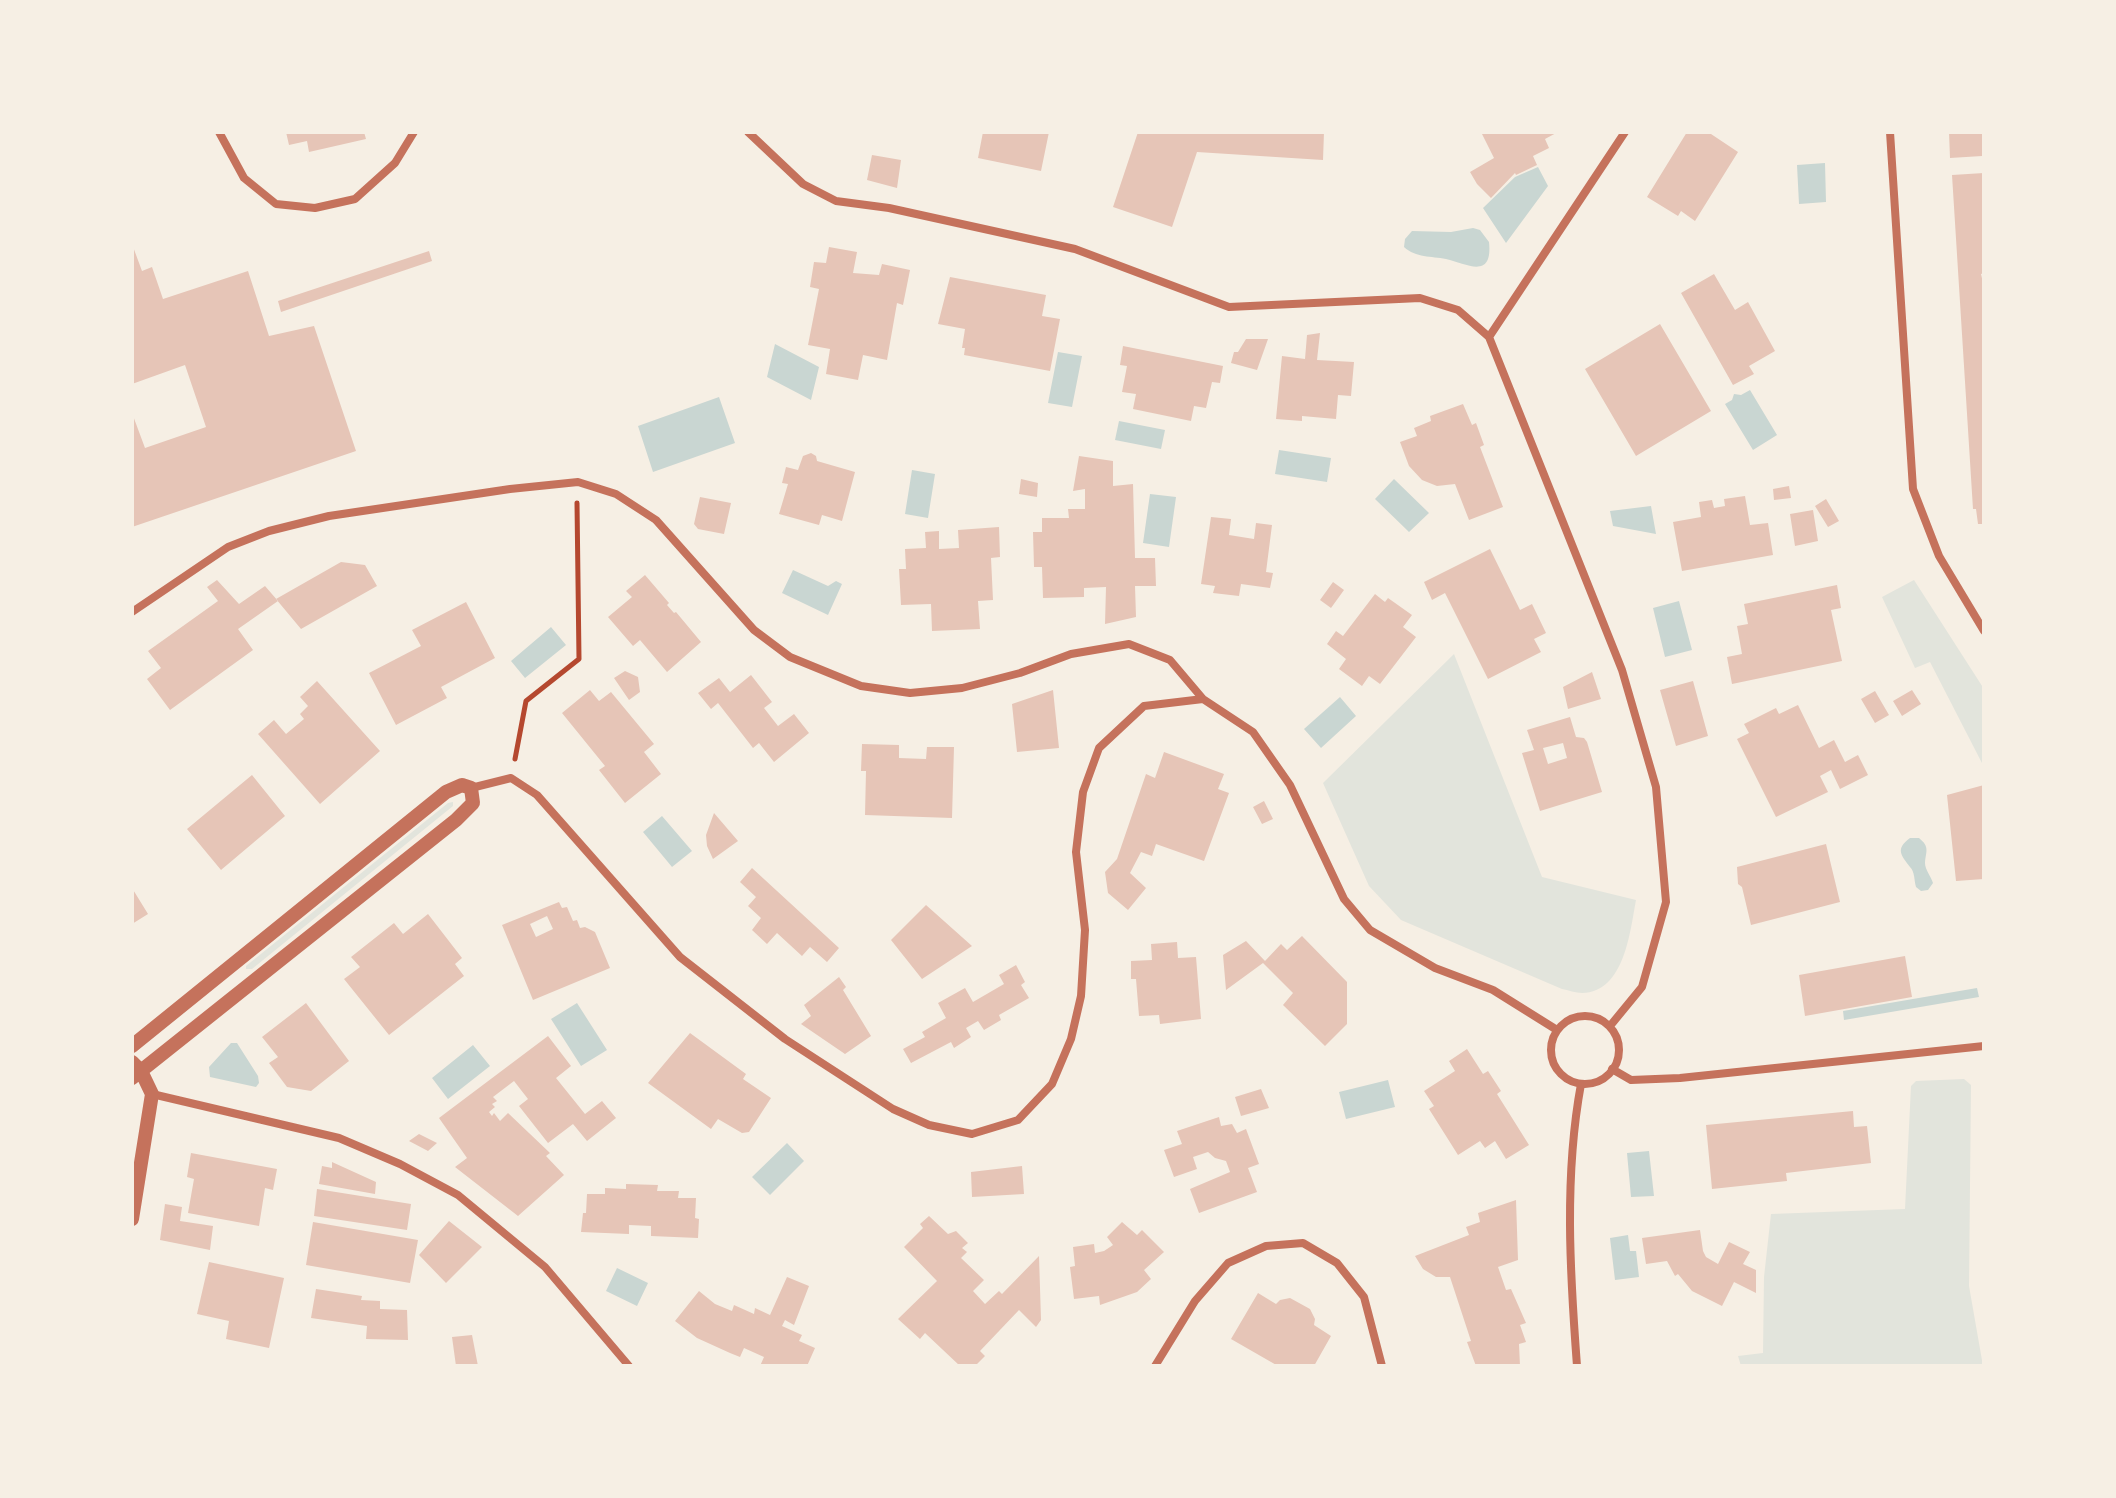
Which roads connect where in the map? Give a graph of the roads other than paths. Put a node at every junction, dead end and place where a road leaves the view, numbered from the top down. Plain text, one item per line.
1 (219, 132) edge
2 (414, 132) edge
3 (748, 132) edge
4 (1625, 132) edge
5 (1890, 132) edge
6 (1489, 337) junction
7 (132, 612) edge
8 (1984, 631) edge
9 (1203, 699) junction
10 (471, 788) junction
11 (1610, 1026) junction
12 (1557, 1030) junction
13 (132, 1046) edge
14 (1984, 1046) edge
15 (1612, 1069) junction
16 (135, 1070) edge
17 (1581, 1084) junction
18 (152, 1094) junction
19 (136, 1158) edge
20 (132, 1219) edge
21 (629, 1366) edge
22 (1155, 1366) edge
23 (1382, 1366) edge
24 (1577, 1366) edge

1 - 2 street
3 - 6 street
4 - 6 street
5 - 8 street
6 - 11 street
7 - 9 street
9 - 10 street
9 - 12 street
10 - 13 street
10 - 16 street
11 - 12 street
11 - 15 street
12 - 17 street
14 - 15 street
15 - 17 street
16 - 18 street
17 - 24 street
18 - 19 street
18 - 21 street
19 - 20 street
22 - 23 street

